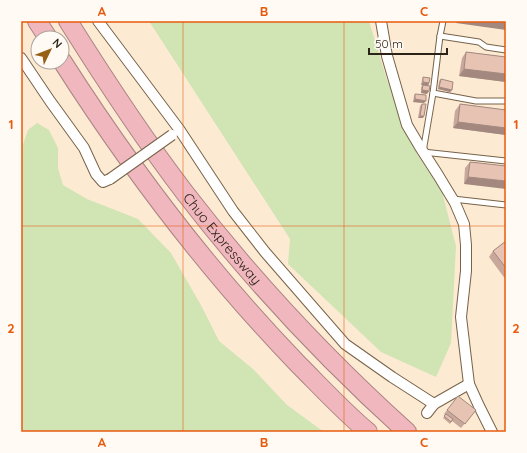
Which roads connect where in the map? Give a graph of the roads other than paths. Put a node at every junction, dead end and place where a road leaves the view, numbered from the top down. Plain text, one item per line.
1 (37, 21) edge
2 (68, 21) edge
3 (98, 21) edge
4 (381, 21) edge
5 (443, 21) edge
6 (43, 30) edge
7 (440, 36) junction
8 (506, 50) edge
9 (21, 58) edge
10 (68, 70) edge
11 (433, 93) junction
12 (506, 101) edge
13 (175, 132) junction
14 (423, 152) junction
15 (506, 161) edge
16 (453, 199) junction
17 (506, 205) edge
18 (469, 384) junction
19 (434, 404) junction
20 (427, 413) dead end
21 (368, 432) edge
22 (407, 432) edge
23 (492, 432) edge

1 - 6 highway
2 - 22 highway, Chuo Expressway
3 - 13 street
4 - 14 street
5 - 7 lane
7 - 8 lane
7 - 11 lane
9 - 13 street, bridge
10 - 21 highway, Chuo Expressway
11 - 12 lane
11 - 14 lane
13 - 19 street
14 - 15 lane
14 - 16 street
16 - 17 lane
16 - 18 street
18 - 19 street
18 - 23 street
19 - 20 street

